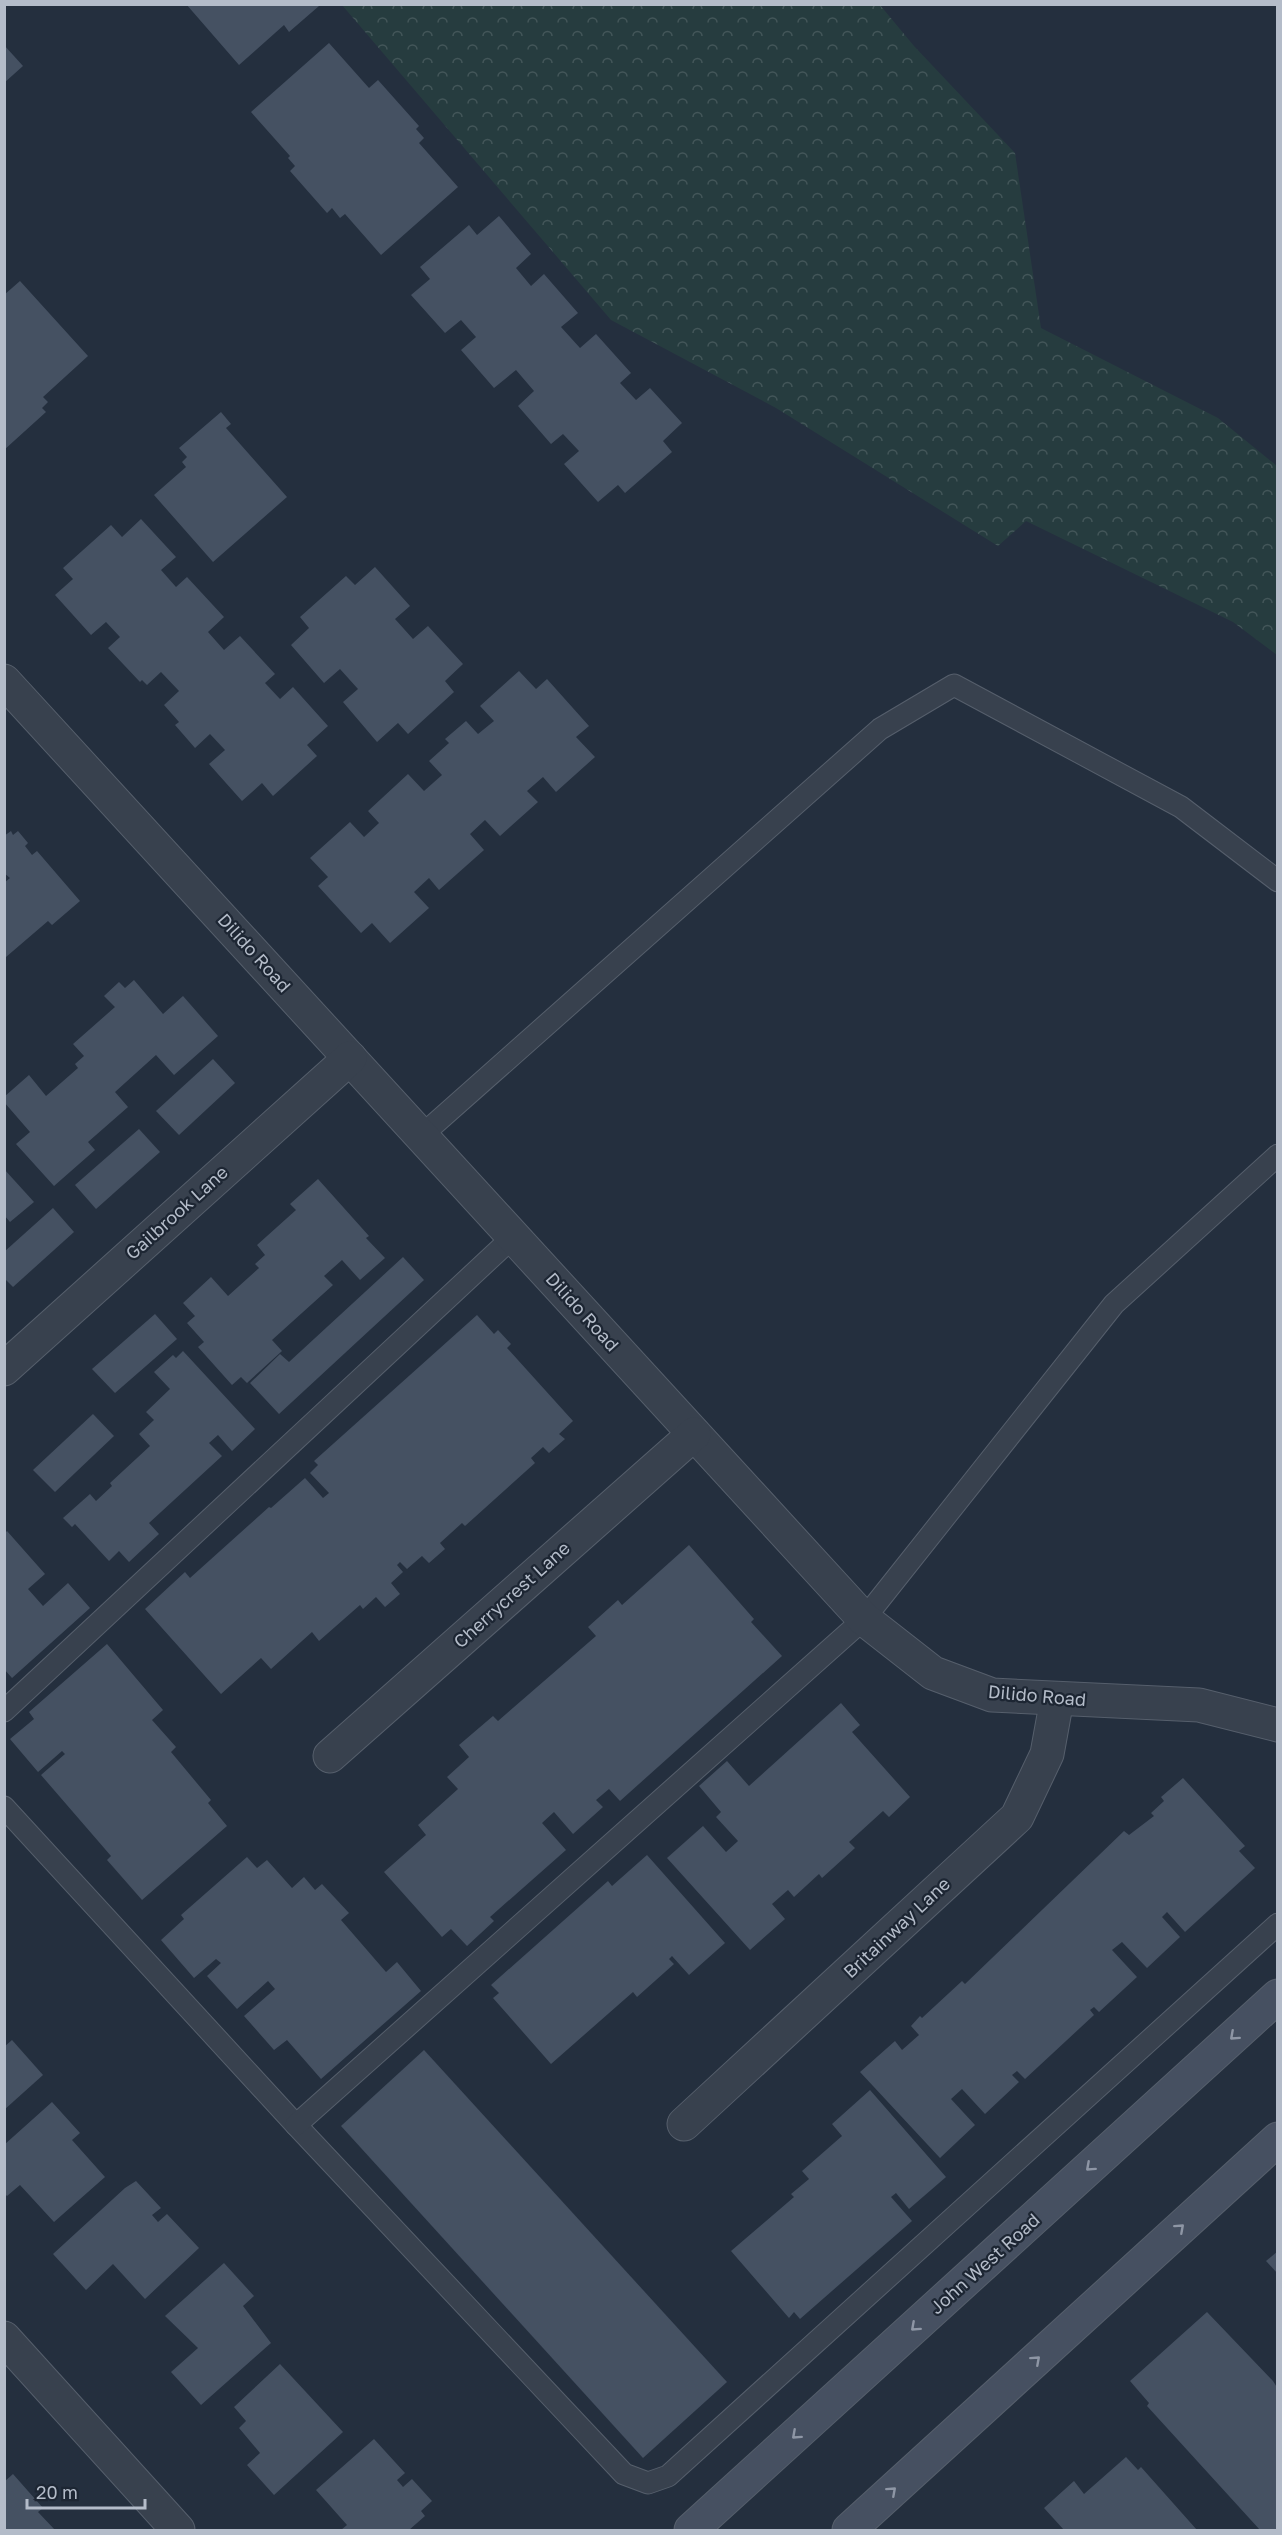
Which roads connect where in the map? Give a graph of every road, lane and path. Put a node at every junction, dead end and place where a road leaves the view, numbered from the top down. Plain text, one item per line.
1 (6, 687) edge
2 (1278, 881) edge
3 (350, 1058) junction
4 (421, 1136) junction
5 (1278, 1155) edge
6 (513, 1237) junction
7 (4, 1369) edge
8 (694, 1434) junction
9 (864, 1619) junction
10 (1057, 1700) junction
11 (4, 1711) edge
12 (1278, 1725) edge
13 (330, 1756) dead end
14 (4, 1807) edge
15 (1278, 1924) edge
16 (1278, 1996) edge
17 (684, 2124) dead end
18 (296, 2125) junction
19 (1278, 2139) edge
20 (4, 2338) edge
21 (178, 2530) edge
22 (692, 2530) edge
23 (849, 2530) edge

1 - 3 street, Dilido Road
2 - 4 lane
3 - 4 street, Dilido Road
3 - 7 street, Gailbrook Lane
4 - 6 street, Dilido Road
5 - 9 lane
6 - 8 street, Dilido Road
6 - 11 lane
8 - 9 street, Dilido Road
8 - 13 street, Cherrycrest Lane
9 - 10 street, Dilido Road
9 - 18 lane
10 - 12 street, Dilido Road
10 - 17 street, Britainway Lane
14 - 18 lane
15 - 18 lane
16 -> 22 main road, John West Road
23 -> 19 main road
20 - 21 street

